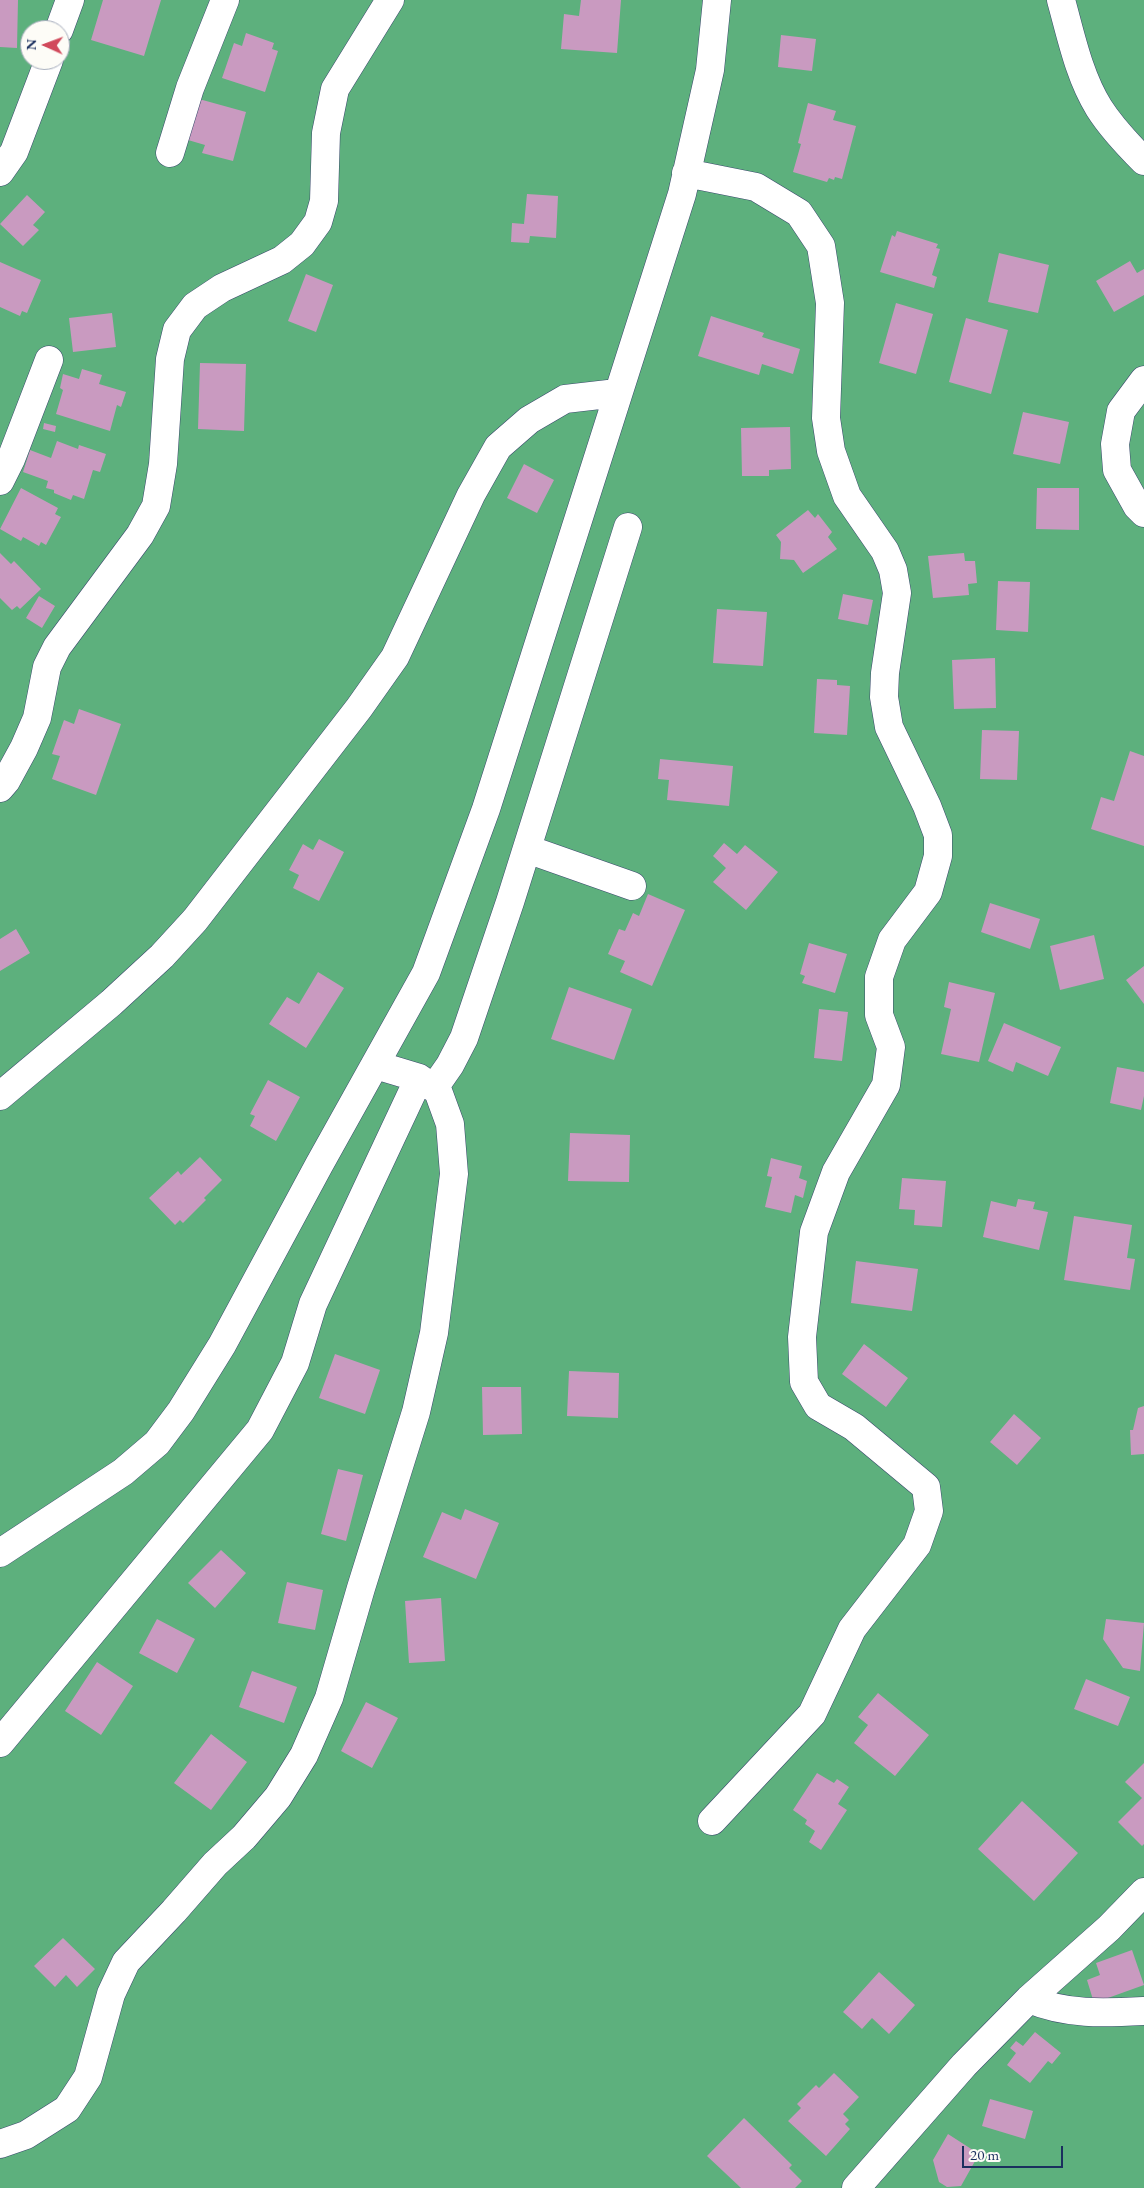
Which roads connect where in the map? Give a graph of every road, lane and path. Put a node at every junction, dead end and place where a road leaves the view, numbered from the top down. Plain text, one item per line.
1 (70, 0) edge
2 (225, 0) edge
3 (390, 0) edge
4 (717, 0) edge
5 (1061, 0) edge
6 (63, 20) edge
7 (45, 70) edge
8 (170, 153) dead end
9 (1144, 161) edge
10 (0, 172) edge
11 (686, 173) junction
12 (49, 360) dead end
13 (1144, 380) edge
14 (617, 393) junction
15 (0, 481) edge
16 (1144, 513) edge
17 (628, 527) dead end
18 (0, 788) edge
19 (527, 849) junction
20 (632, 886) dead end
21 (376, 1065) junction
22 (427, 1083) junction
23 (0, 1096) edge
24 (0, 1553) edge
25 (0, 1743) edge
26 (712, 1821) dead end
27 (1144, 1892) edge
28 (1029, 1999) junction
29 (1144, 2011) edge
30 (0, 2144) edge
31 (858, 2188) edge

1 - 6 street
2 - 8 street
3 - 18 street
4 - 11 street
5 - 9 street
7 - 10 street
11 - 14 street
11 - 26 street
12 - 15 street
13 - 16 street
14 - 21 street
14 - 23 street
17 - 19 street
19 - 20 street
19 - 22 street
21 - 22 street
21 - 24 street
22 - 25 street
22 - 30 street
27 - 28 street
28 - 29 street
28 - 31 street

